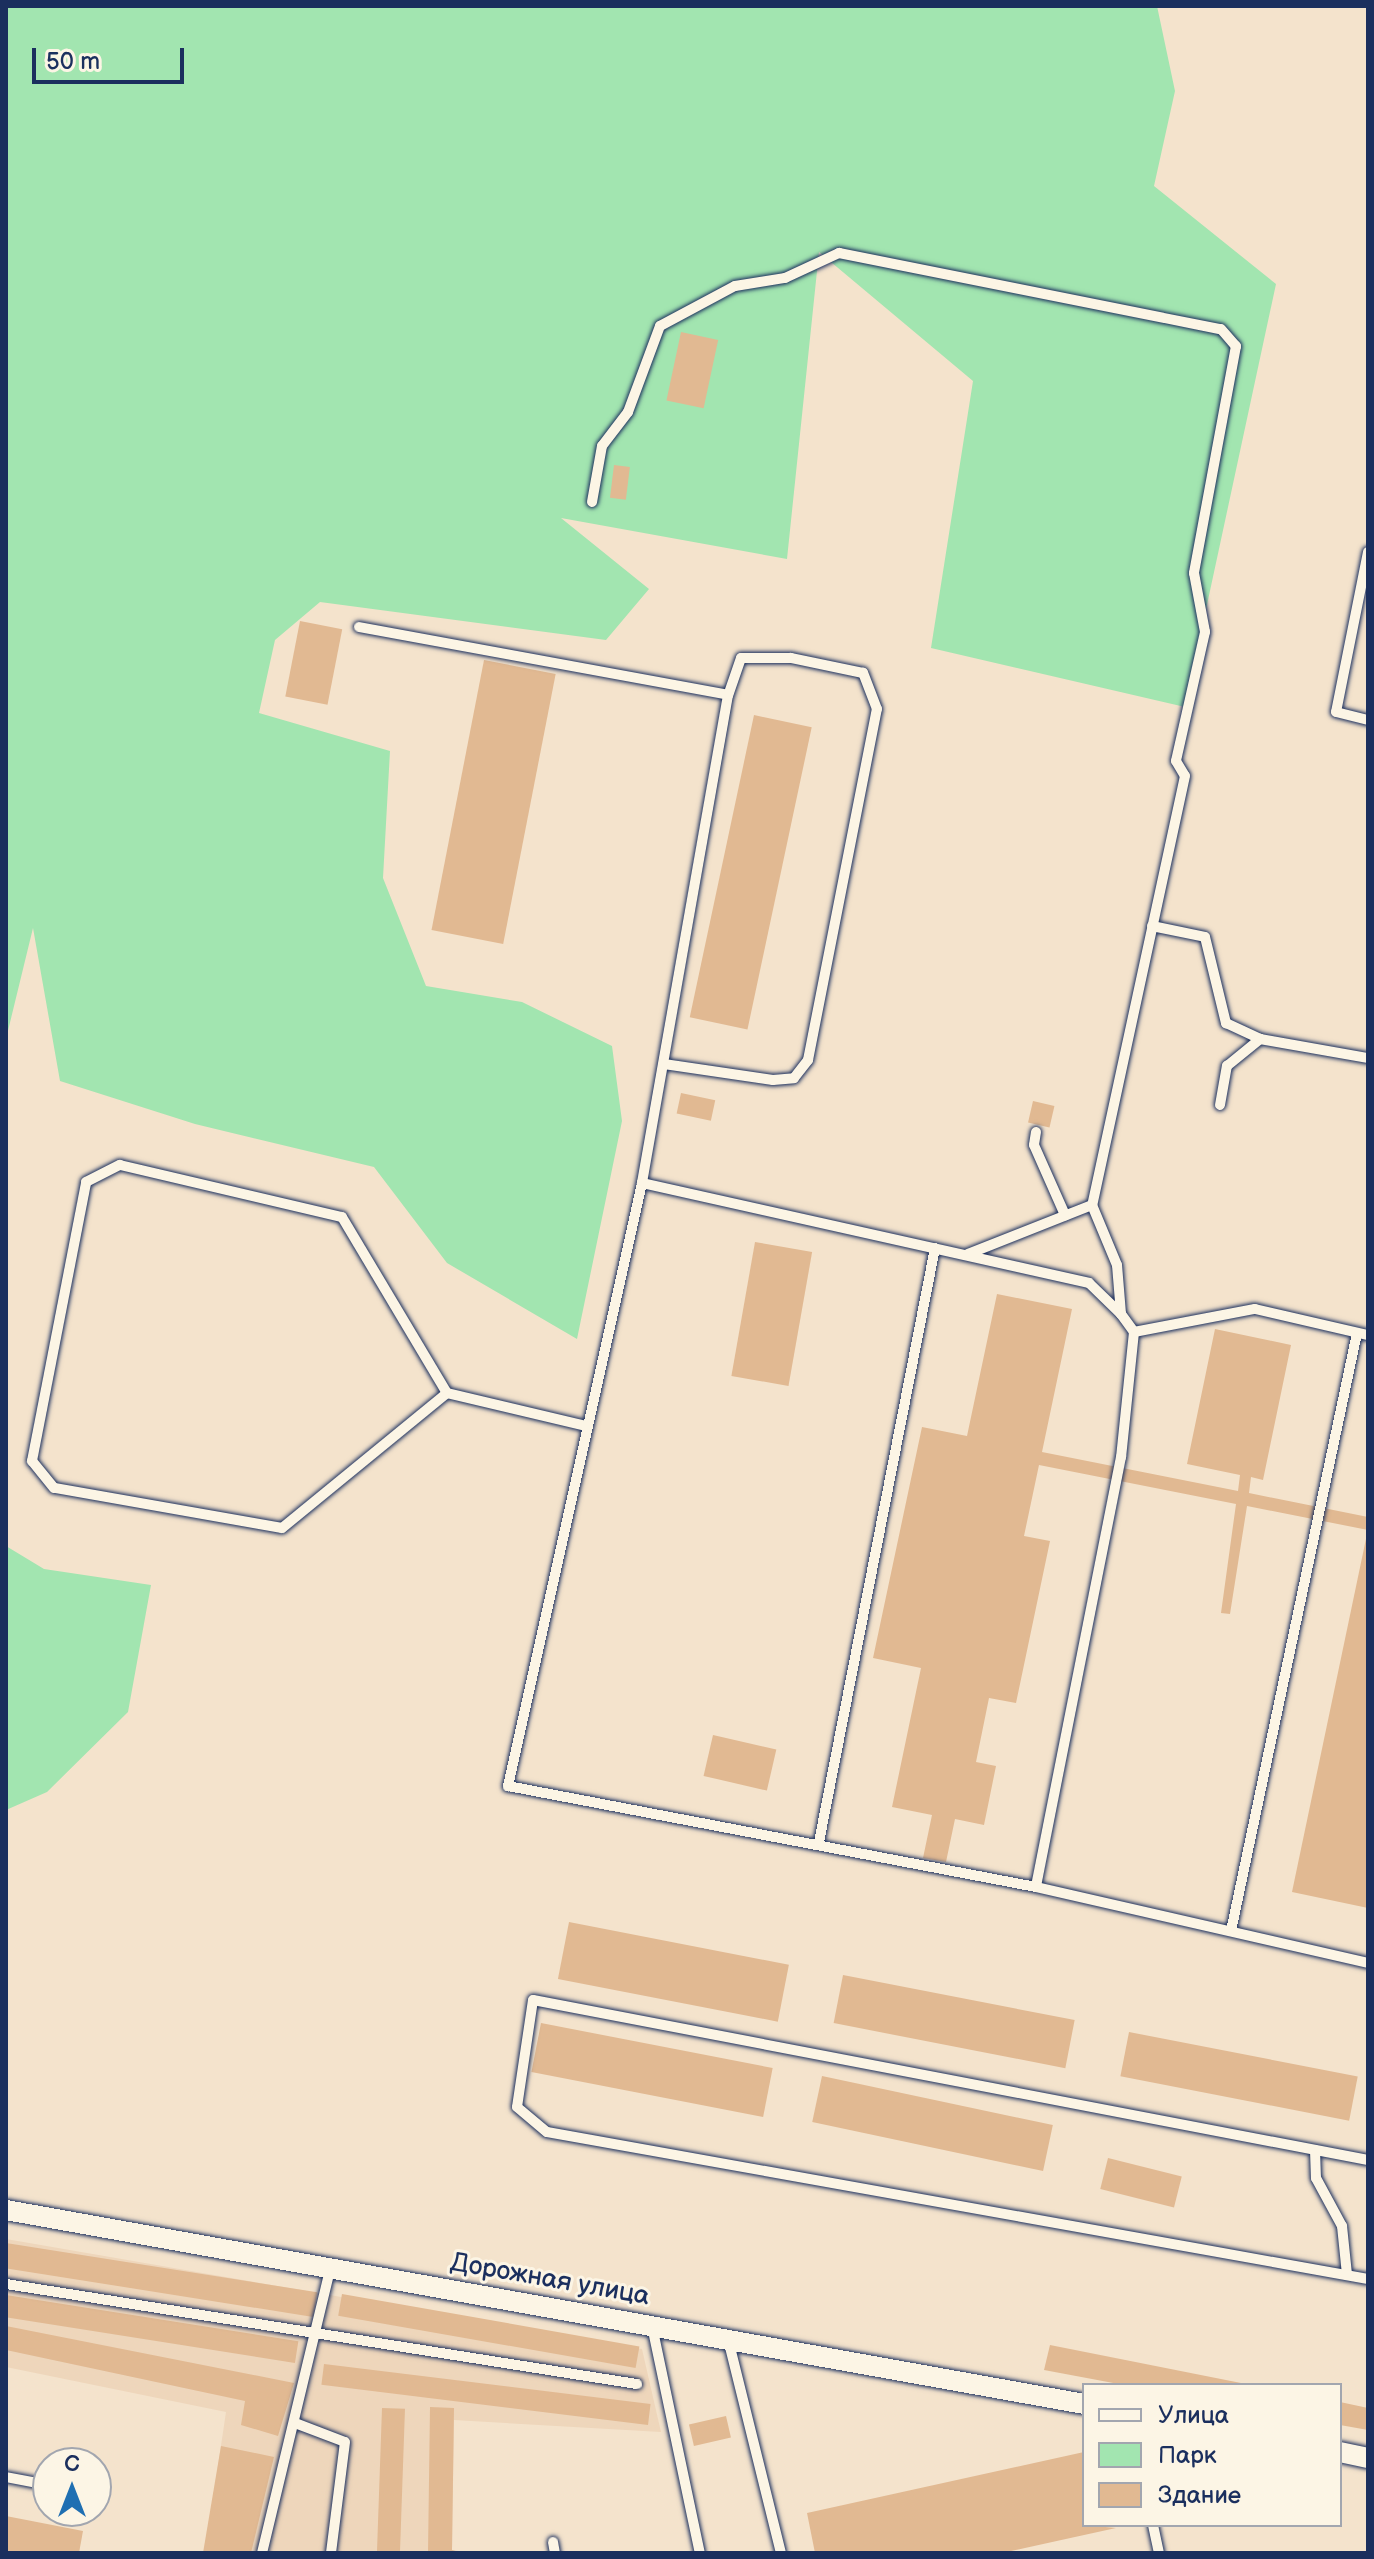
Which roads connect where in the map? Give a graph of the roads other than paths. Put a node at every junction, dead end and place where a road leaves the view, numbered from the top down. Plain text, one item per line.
1 (592, 502) dead end
2 (1368, 552) edge
3 (359, 627) dead end
4 (728, 695) junction
5 (1368, 720) edge
6 (1152, 926) junction
7 (1260, 1039) junction
8 (1368, 1058) edge
9 (664, 1064) junction
10 (1220, 1105) dead end
11 (1036, 1132) dead end
12 (642, 1183) junction
13 (1092, 1205) junction
14 (1065, 1215) junction
15 (935, 1248) junction
16 (967, 1254) junction
17 (1121, 1314) junction
18 (1134, 1332) junction
19 (1362, 1334) edge
20 (447, 1393) junction
21 (587, 1426) junction
22 (819, 1842) junction
23 (1036, 1887) junction
24 (1231, 1931) junction
25 (1368, 1963) edge
26 (1315, 2150) junction
27 (1368, 2160) edge
28 (6, 2210) edge
29 (330, 2269) junction
30 (1347, 2274) junction
31 (1368, 2279) edge
32 (6, 2284) edge
33 (652, 2324) junction
34 (317, 2334) junction
35 (728, 2337) junction
36 (637, 2384) dead end
37 (1082, 2404) edge
38 (295, 2423) junction
39 (1342, 2452) edge
40 (1368, 2458) edge
41 (6, 2477) edge
42 (32, 2482) edge
43 (1153, 2527) edge
44 (262, 2553) edge
45 (331, 2553) edge
46 (700, 2553) edge
47 (781, 2553) edge
48 (1159, 2553) edge

1 - 6 lane
2 - 5 lane
3 - 4 lane
4 - 9 lane
4 - 9 lane
6 - 7 lane
6 - 13 lane
7 - 8 lane
7 - 10 lane
9 - 12 lane
11 - 14 lane
12 - 15 lane
12 - 21 lane
13 - 14 lane
13 - 17 lane
14 - 16 lane
15 - 16 lane
15 - 22 lane
16 - 17 lane
17 - 18 lane
18 - 19 lane
18 - 23 lane
19 - 24 lane
20 - 20 lane
20 - 21 lane
21 - 22 lane
22 - 23 lane
23 - 24 lane
24 - 25 lane
26 - 27 lane
26 - 30 lane
26 - 30 lane
28 - 29 street, Дорожная улица
29 - 33 street, Дорожная улица
29 - 34 lane
30 - 31 lane
32 - 34 lane
33 - 35 street, Дорожная улица
33 - 46 lane
34 - 36 lane
34 - 38 lane
35 - 37 street, Дорожная улица
35 - 47 lane
38 - 44 lane
38 - 45 lane
39 - 40 street
41 - 42 lane
43 - 48 lane

